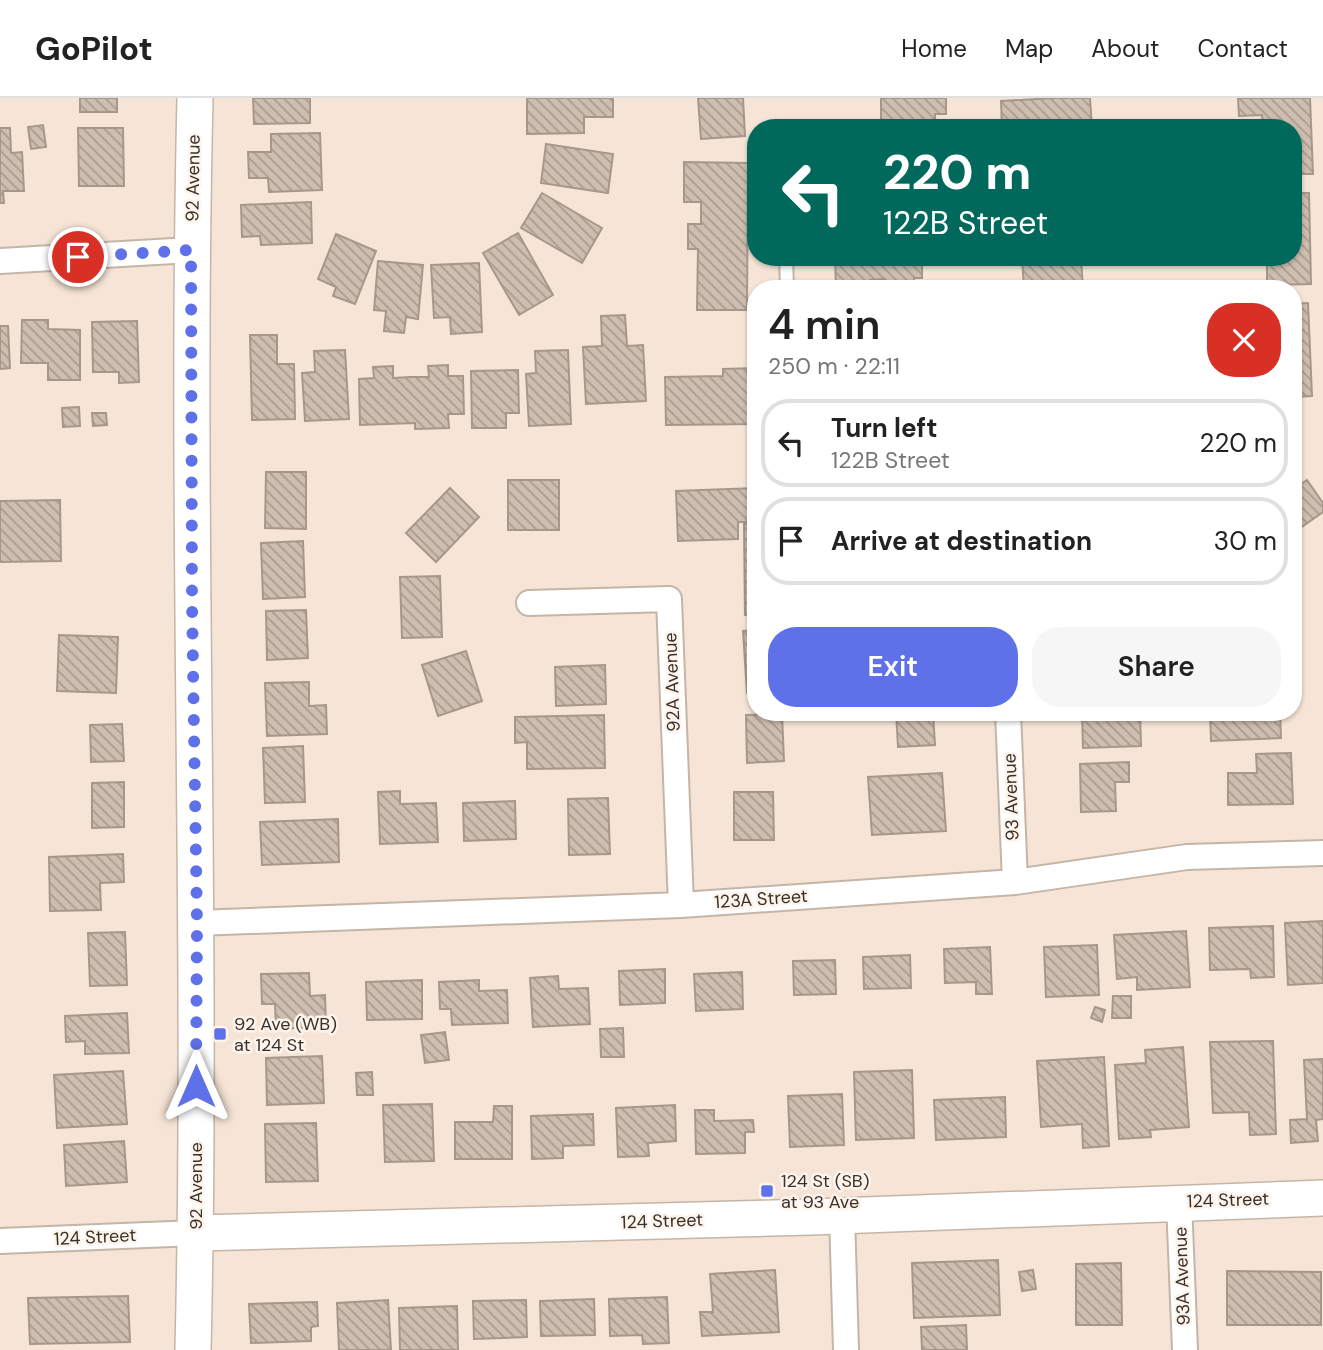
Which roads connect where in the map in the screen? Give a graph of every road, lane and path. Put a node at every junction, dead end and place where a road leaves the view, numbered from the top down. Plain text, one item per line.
1 (195, 98) edge
2 (191, 250) junction
3 (0, 261) edge
4 (529, 603) dead end
5 (1008, 721) edge
6 (1323, 853) edge
7 (1015, 882) junction
8 (681, 905) junction
9 (197, 923) junction
10 (1323, 1198) edge
11 (1179, 1202) junction
12 (842, 1215) junction
13 (196, 1233) junction
14 (0, 1241) edge
15 (194, 1350) edge
16 (846, 1350) edge
17 (1185, 1350) edge

1 - 2 street, 92 Avenue
2 - 3 street
2 - 9 street, 92 Avenue
4 - 8 street, 92A Avenue
5 - 7 street, 93 Avenue
6 - 7 street, 123A Street
7 - 8 street, 123A Street
8 - 9 street, 123A Street
9 - 13 street, 92 Avenue
10 - 11 street, 124 Street
11 - 12 street, 124 Street
11 - 17 street, 93A Avenue
12 - 13 street, 124 Street
12 - 16 street
13 - 14 street, 124 Street
13 - 15 street, 92 Avenue

